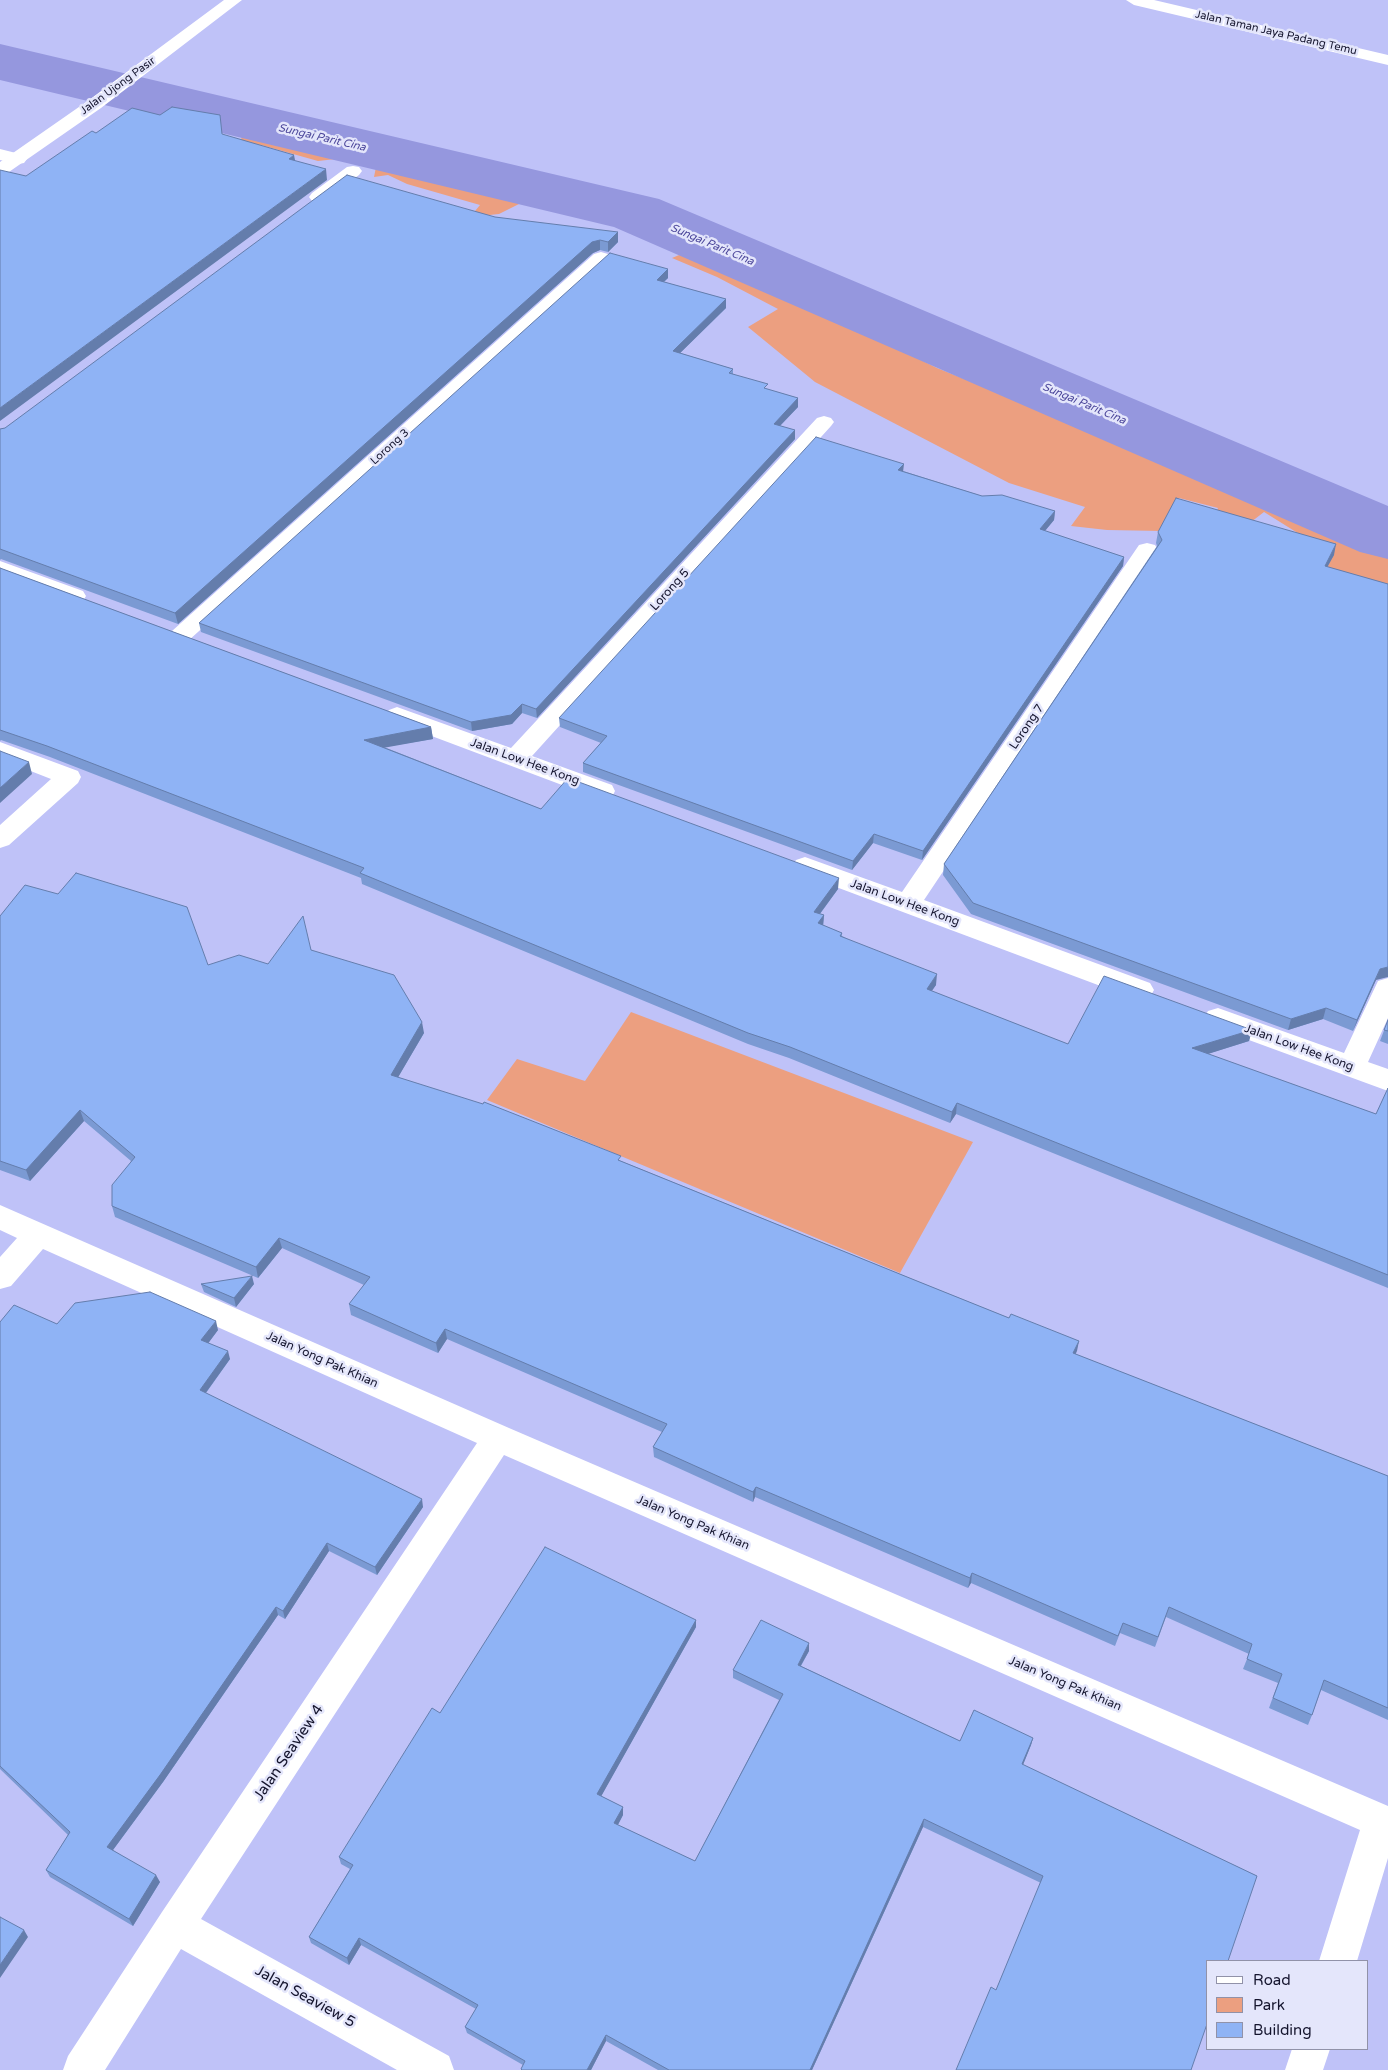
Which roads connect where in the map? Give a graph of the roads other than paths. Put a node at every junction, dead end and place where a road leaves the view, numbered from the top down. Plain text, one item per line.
1 (234, 0) edge
2 (1134, 0) edge
3 (1388, 60) edge
4 (0, 154) edge
5 (18, 159) junction
6 (0, 162) edge
7 (0, 170) edge
8 (353, 171) dead end
9 (304, 207) edge
10 (601, 258) edge
11 (824, 422) dead end
12 (1147, 550) dead end
13 (0, 568) edge
14 (99, 605) edge
15 (208, 646) edge
16 (376, 707) edge
17 (0, 750) edge
18 (516, 758) junction
19 (628, 800) edge
20 (0, 839) edge
21 (786, 859) edge
22 (908, 904) junction
23 (1388, 988) edge
24 (1159, 997) edge
25 (1196, 1010) edge
26 (1352, 1067) junction
27 (1388, 1080) edge
28 (0, 1217) edge
29 (39, 1234) junction
30 (0, 1277) edge
31 (498, 1438) junction
32 (1384, 1823) edge
33 (176, 1925) junction
34 (1338, 1960) edge
35 (1311, 2050) edge
36 (82, 2070) edge
37 (435, 2070) edge
38 (1304, 2070) edge

1 - 5 street, Jalan Ujong Pasir
2 - 3 street, Jalan Taman Jaya Padang Temu
4 - 5 street
5 - 6 street
5 - 7 street, Jalan Ujong Pasir
8 - 9 street
10 - 15 street, Lorong 3
11 - 18 street, Lorong 5
12 - 22 street, Lorong 7
13 - 14 street
16 - 18 street, Jalan Low Hee Kong
17 - 20 street
18 - 19 street, Jalan Low Hee Kong
21 - 22 street, Jalan Low Hee Kong
22 - 24 street, Jalan Low Hee Kong
23 - 26 street
25 - 26 street, Jalan Low Hee Kong
26 - 27 street, Jalan Low Hee Kong
28 - 29 street, Jalan Yong Pak Khian
29 - 30 street
29 - 31 street, Jalan Yong Pak Khian
31 - 32 street, Jalan Yong Pak Khian
31 - 33 street, Jalan Seaview 4
32 - 34 street
33 - 36 street, Jalan Seaview 4
33 - 37 street, Jalan Seaview 5
35 - 38 street

